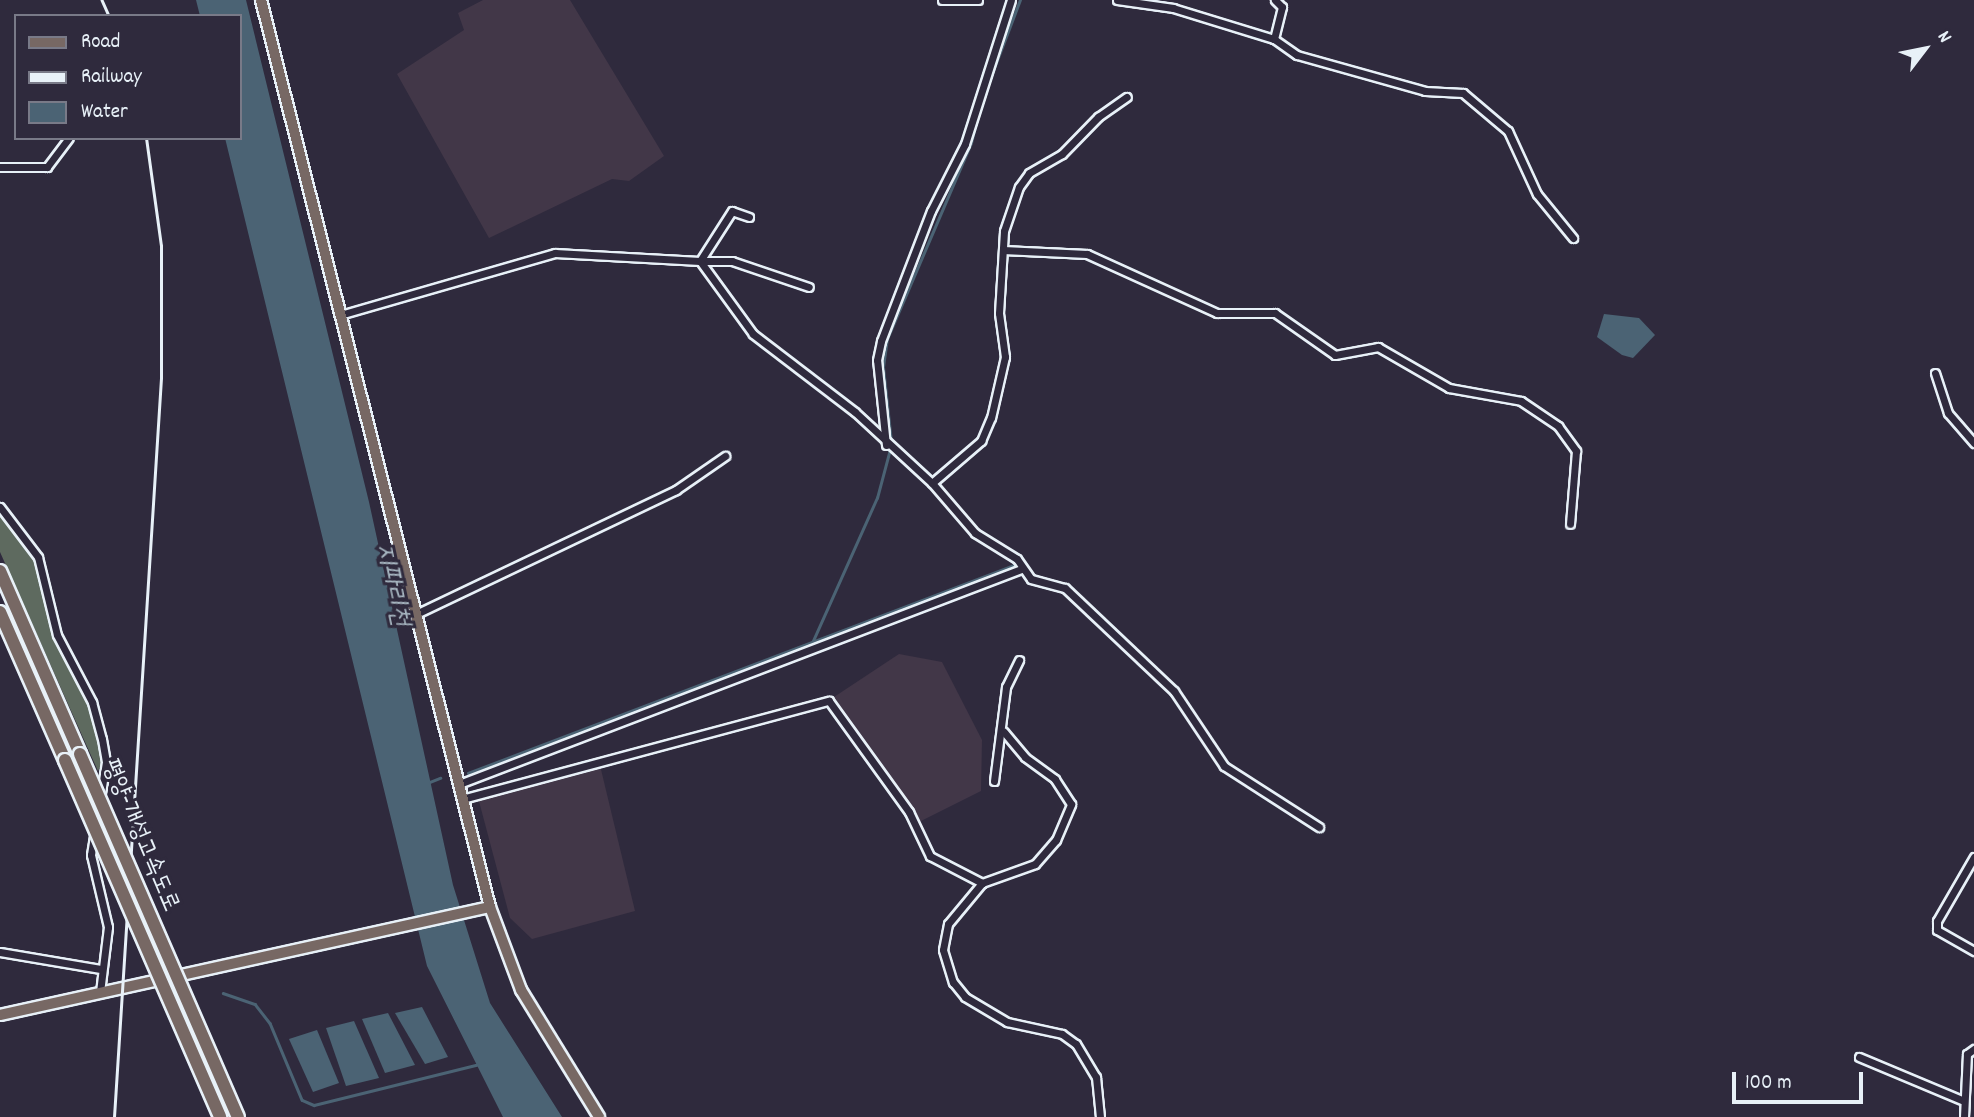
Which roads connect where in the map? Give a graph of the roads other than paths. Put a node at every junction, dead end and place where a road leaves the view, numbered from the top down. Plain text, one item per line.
1 (261, 0) edge
2 (942, 0) edge
3 (978, 0) edge
4 (1012, 0) edge
5 (1117, 0) edge
6 (1275, 0) edge
7 (1273, 39) junction
8 (1128, 97) dead end
9 (67, 140) edge
10 (0, 167) edge
11 (749, 217) dead end
12 (1573, 238) dead end
13 (1003, 250) junction
14 (700, 261) junction
15 (809, 287) dead end
16 (340, 315) junction
17 (1935, 373) dead end
18 (1974, 443) edge
19 (887, 447) junction
20 (725, 456) dead end
21 (932, 483) junction
22 (0, 507) edge
23 (1570, 524) dead end
24 (1021, 569) junction
25 (0, 571) edge
26 (0, 612) edge
27 (416, 614) junction
28 (1019, 660) dead end
29 (1004, 732) junction
30 (994, 781) dead end
31 (459, 784) junction
32 (462, 799) junction
33 (1319, 827) dead end
34 (1974, 857) edge
35 (982, 883) junction
36 (489, 907) junction
37 (1974, 951) edge
38 (0, 952) edge
39 (101, 968) junction
40 (100, 992) junction
41 (0, 1015) edge
42 (1974, 1049) edge
43 (1859, 1057) dead end
44 (1962, 1100) junction
45 (220, 1117) edge
46 (238, 1117) edge
47 (599, 1117) edge
48 (1100, 1117) edge
49 (1964, 1117) edge

1 - 16 main road
2 - 3 street
4 - 19 street
5 - 7 street
6 - 7 street
7 - 12 street
8 - 13 street
9 - 10 street
11 - 14 street
13 - 21 street
13 - 23 street
14 - 15 street
14 - 16 street
14 - 19 street
16 - 27 main road
17 - 18 street
19 - 21 street
20 - 27 street
21 - 24 street
22 - 39 street
24 - 31 street
24 - 33 street
25 - 46 highway, 평양-개성고속도로, bridge
26 - 45 highway, 평양-개성고속도로, bridge
27 - 31 main road
28 - 29 street
29 - 30 street
29 - 35 street
31 - 32 main road
32 - 35 street
32 - 36 main road
34 - 37 street
35 - 48 street
36 - 40 main road
36 - 47 main road
38 - 39 street
39 - 40 street
40 - 41 main road
42 - 44 street
43 - 44 street
44 - 49 street

